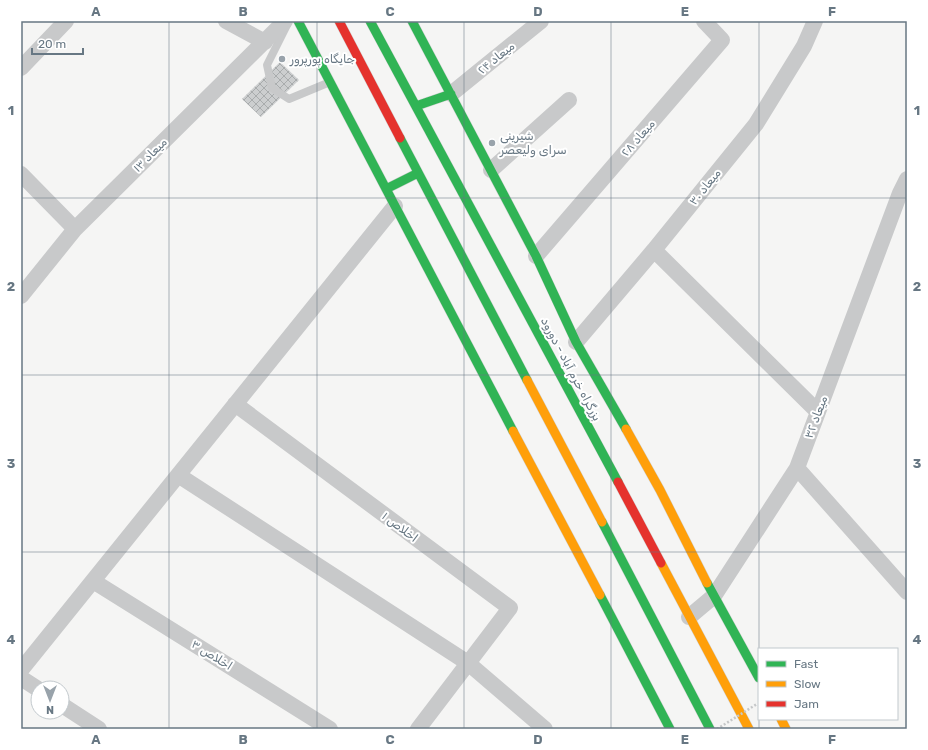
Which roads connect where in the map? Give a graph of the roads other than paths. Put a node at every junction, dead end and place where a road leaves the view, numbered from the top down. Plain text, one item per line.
1 (66, 21) edge
2 (226, 21) edge
3 (285, 21) edge
4 (289, 21) edge
5 (298, 21) edge
6 (338, 21) edge
7 (370, 21) edge
8 (412, 21) edge
9 (704, 21) edge
10 (815, 21) edge
11 (538, 22) edge
12 (265, 42) junction
13 (21, 68) edge
14 (330, 82) junction
15 (451, 94) junction
16 (569, 100) dead end
17 (416, 106) junction
18 (491, 170) junction
19 (418, 173) junction
20 (21, 174) edge
21 (386, 190) junction
22 (905, 190) edge
23 (395, 206) junction
24 (75, 229) junction
25 (654, 250) junction
26 (536, 256) junction
27 (21, 296) edge
28 (576, 342) junction
29 (235, 404) junction
30 (818, 412) junction
31 (797, 468) junction
32 (178, 475) junction
33 (93, 581) junction
34 (907, 592) edge
35 (714, 596) junction
36 (689, 617) junction
37 (468, 663) junction
38 (21, 670) edge
39 (758, 676) edge
40 (21, 678) edge
41 (30, 684) edge
42 (70, 710) edge
43 (661, 713) junction
44 (782, 720) edge
45 (655, 724) dead end
46 (99, 729) edge
47 (330, 729) edge
48 (418, 729) edge
49 (545, 729) edge
50 (670, 729) edge
51 (710, 729) edge
52 (749, 729) edge
53 (786, 729) edge

1 - 13 street
2 - 12 street
3 - 12 street, میعاد ۱۳
4 - 14 lane
5 - 14 main road
6 - 19 main road
7 - 17 main road, بزرگراه خرم آباد - دورود
8 - 15 main road
9 - 26 street, میعاد ۲۸
10 - 25 street, میعاد ۳۰
11 - 15 street, میعاد ۲۴
12 - 24 street, میعاد ۱۳
14 - 21 main road
15 - 17 main road
15 - 18 main road
16 - 18 street
17 - 36 main road, بزرگراه خرم آباد - دورود
18 - 26 main road
19 - 21 main road
19 - 51 main road
20 - 24 street
21 - 23 main road
22 - 30 street, میعاد ۳۲
23 - 29 street
23 - 43 main road
24 - 27 street, میعاد ۱۳
25 - 28 street, میعاد ۳۰
25 - 30 street
26 - 28 main road
28 - 35 main road
29 - 32 street
29 - 37 street, اخلاص ۱
30 - 31 street, میعاد ۳۲
31 - 34 street
31 - 35 street, میعاد ۳۲
32 - 33 street
32 - 37 street
33 - 38 street
33 - 47 street, اخلاص ۳
35 - 36 street, میعاد ۳۲
35 - 39 main road
36 - 52 main road, بزرگراه خرم آباد - دورود
37 - 48 street
37 - 49 street
40 - 41 street
42 - 46 street
43 - 45 main road
43 - 50 main road
44 - 53 main road

